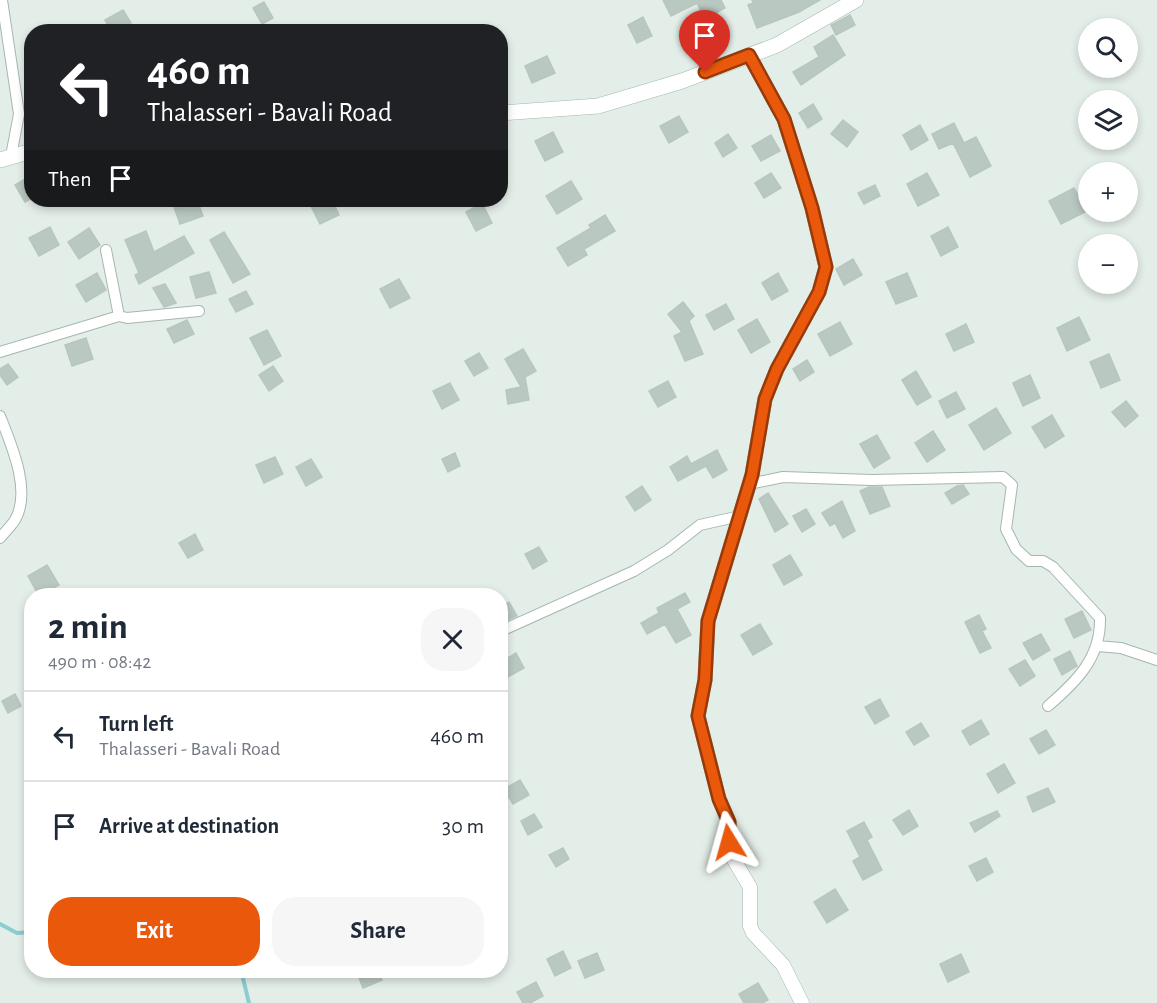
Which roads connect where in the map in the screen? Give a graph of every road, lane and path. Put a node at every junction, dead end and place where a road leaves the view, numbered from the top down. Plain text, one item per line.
1 (2, 0) edge
2 (856, 0) edge
3 (749, 55) junction
4 (508, 112) edge
5 (24, 153) edge
6 (6, 158) edge
7 (106, 250) dead end
8 (199, 311) dead end
9 (119, 316) junction
10 (0, 352) edge
11 (0, 416) edge
12 (749, 484) junction
13 (740, 516) junction
14 (0, 538) edge
15 (508, 629) edge
16 (1097, 646) junction
17 (1157, 660) edge
18 (1048, 706) dead end
19 (802, 1003) edge

1 - 6 street
2 - 3 main road
3 - 4 main road
3 - 12 street
5 - 6 main road
7 - 9 street
8 - 9 street
9 - 10 street
11 - 14 street
12 - 13 street
12 - 16 street
13 - 15 street
13 - 19 street
16 - 17 street
16 - 18 street

